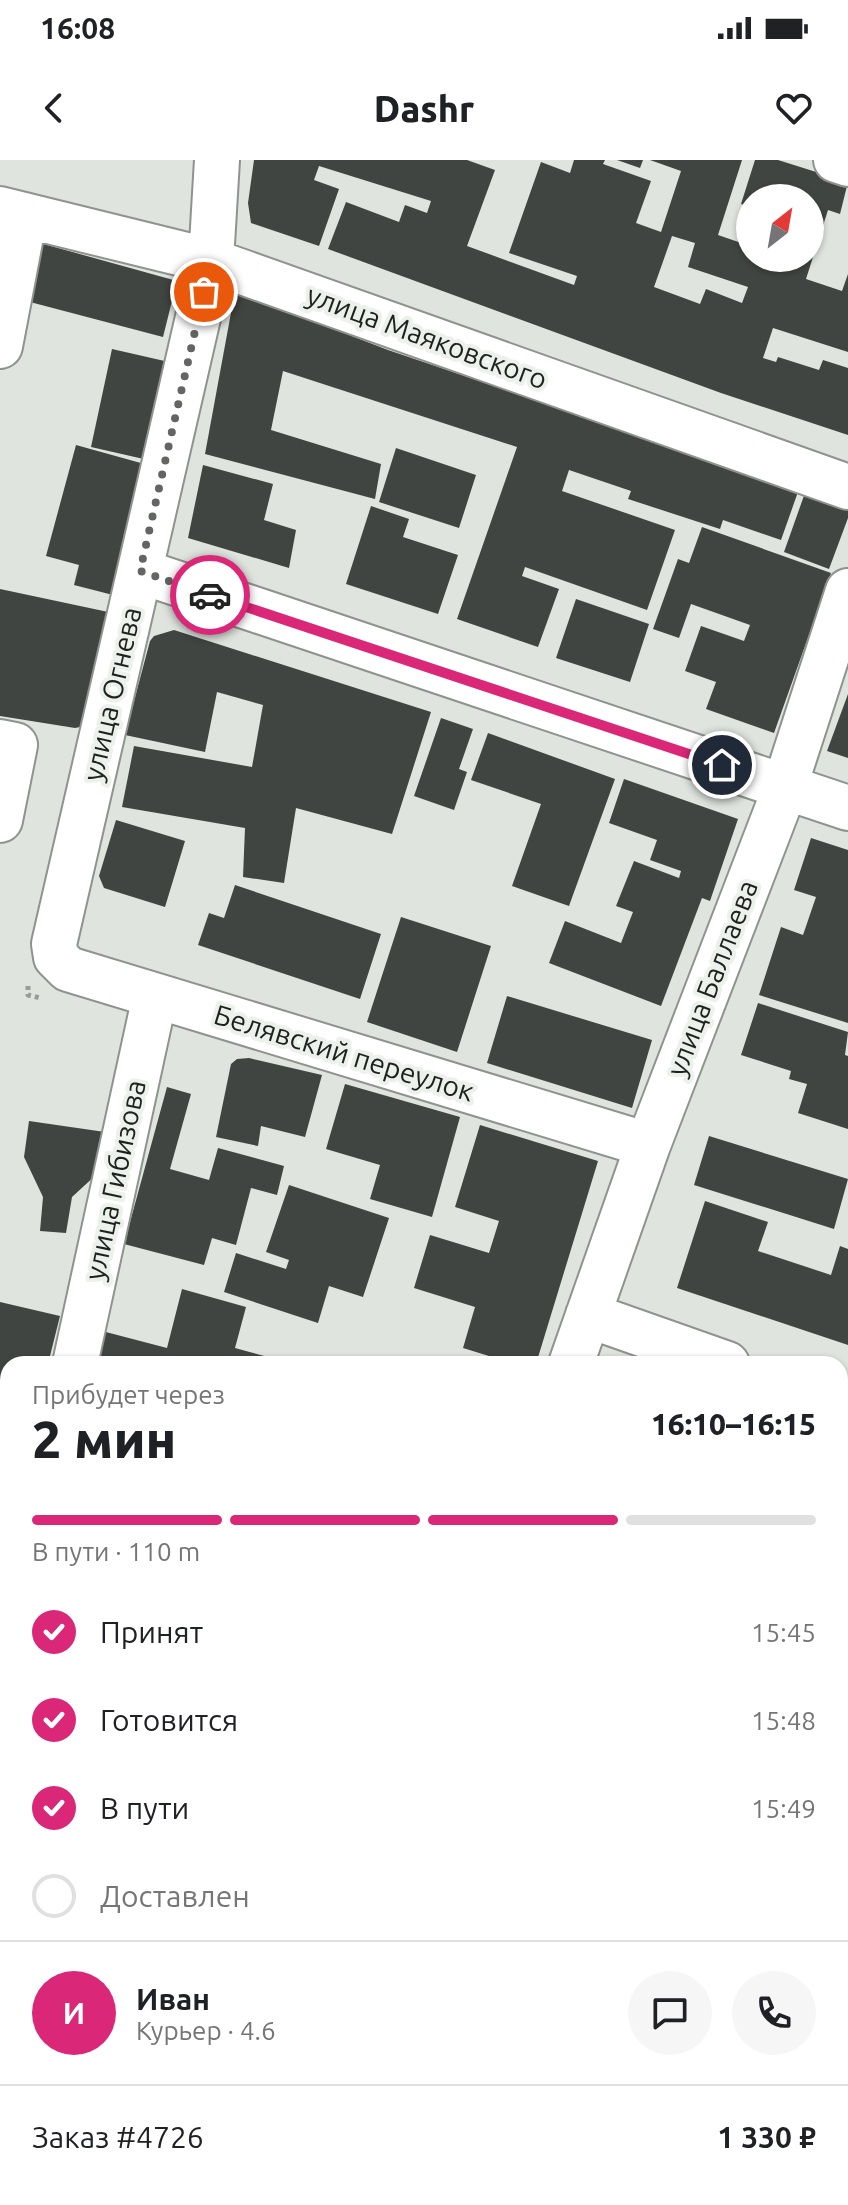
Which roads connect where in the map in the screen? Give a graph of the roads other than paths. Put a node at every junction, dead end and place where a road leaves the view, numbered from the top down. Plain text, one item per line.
1 (217, 160) edge
2 (836, 160) edge
3 (848, 164) edge
4 (12, 212) edge
5 (211, 261) junction
6 (0, 346) edge
7 (848, 487) edge
8 (140, 571) junction
9 (848, 591) edge
10 (0, 742) edge
11 (785, 785) junction
12 (848, 808) edge
13 (0, 820) edge
14 (54, 944) joint
15 (155, 996) junction
16 (648, 1145) junction
17 (588, 1315) junction
18 (77, 1356) edge
19 (574, 1356) edge
20 (704, 1356) edge

1 - 5 street, улица Огнева
2 - 3 street
4 - 5 street, улица Маяковского
4 - 6 street
5 - 7 street, улица Маяковского
5 - 8 street, улица Огнева
8 - 11 street
8 - 14 street, улица Огнева
9 - 11 street, улица Баллаева
10 - 13 street
11 - 12 street
11 - 16 street, улица Баллаева
14 - 15 street, Белявский переулок
15 - 16 street, Белявский переулок
15 - 18 street, улица Гибизова
16 - 17 street, улица Баллаева
17 - 19 street, улица Баллаева
17 - 20 street

